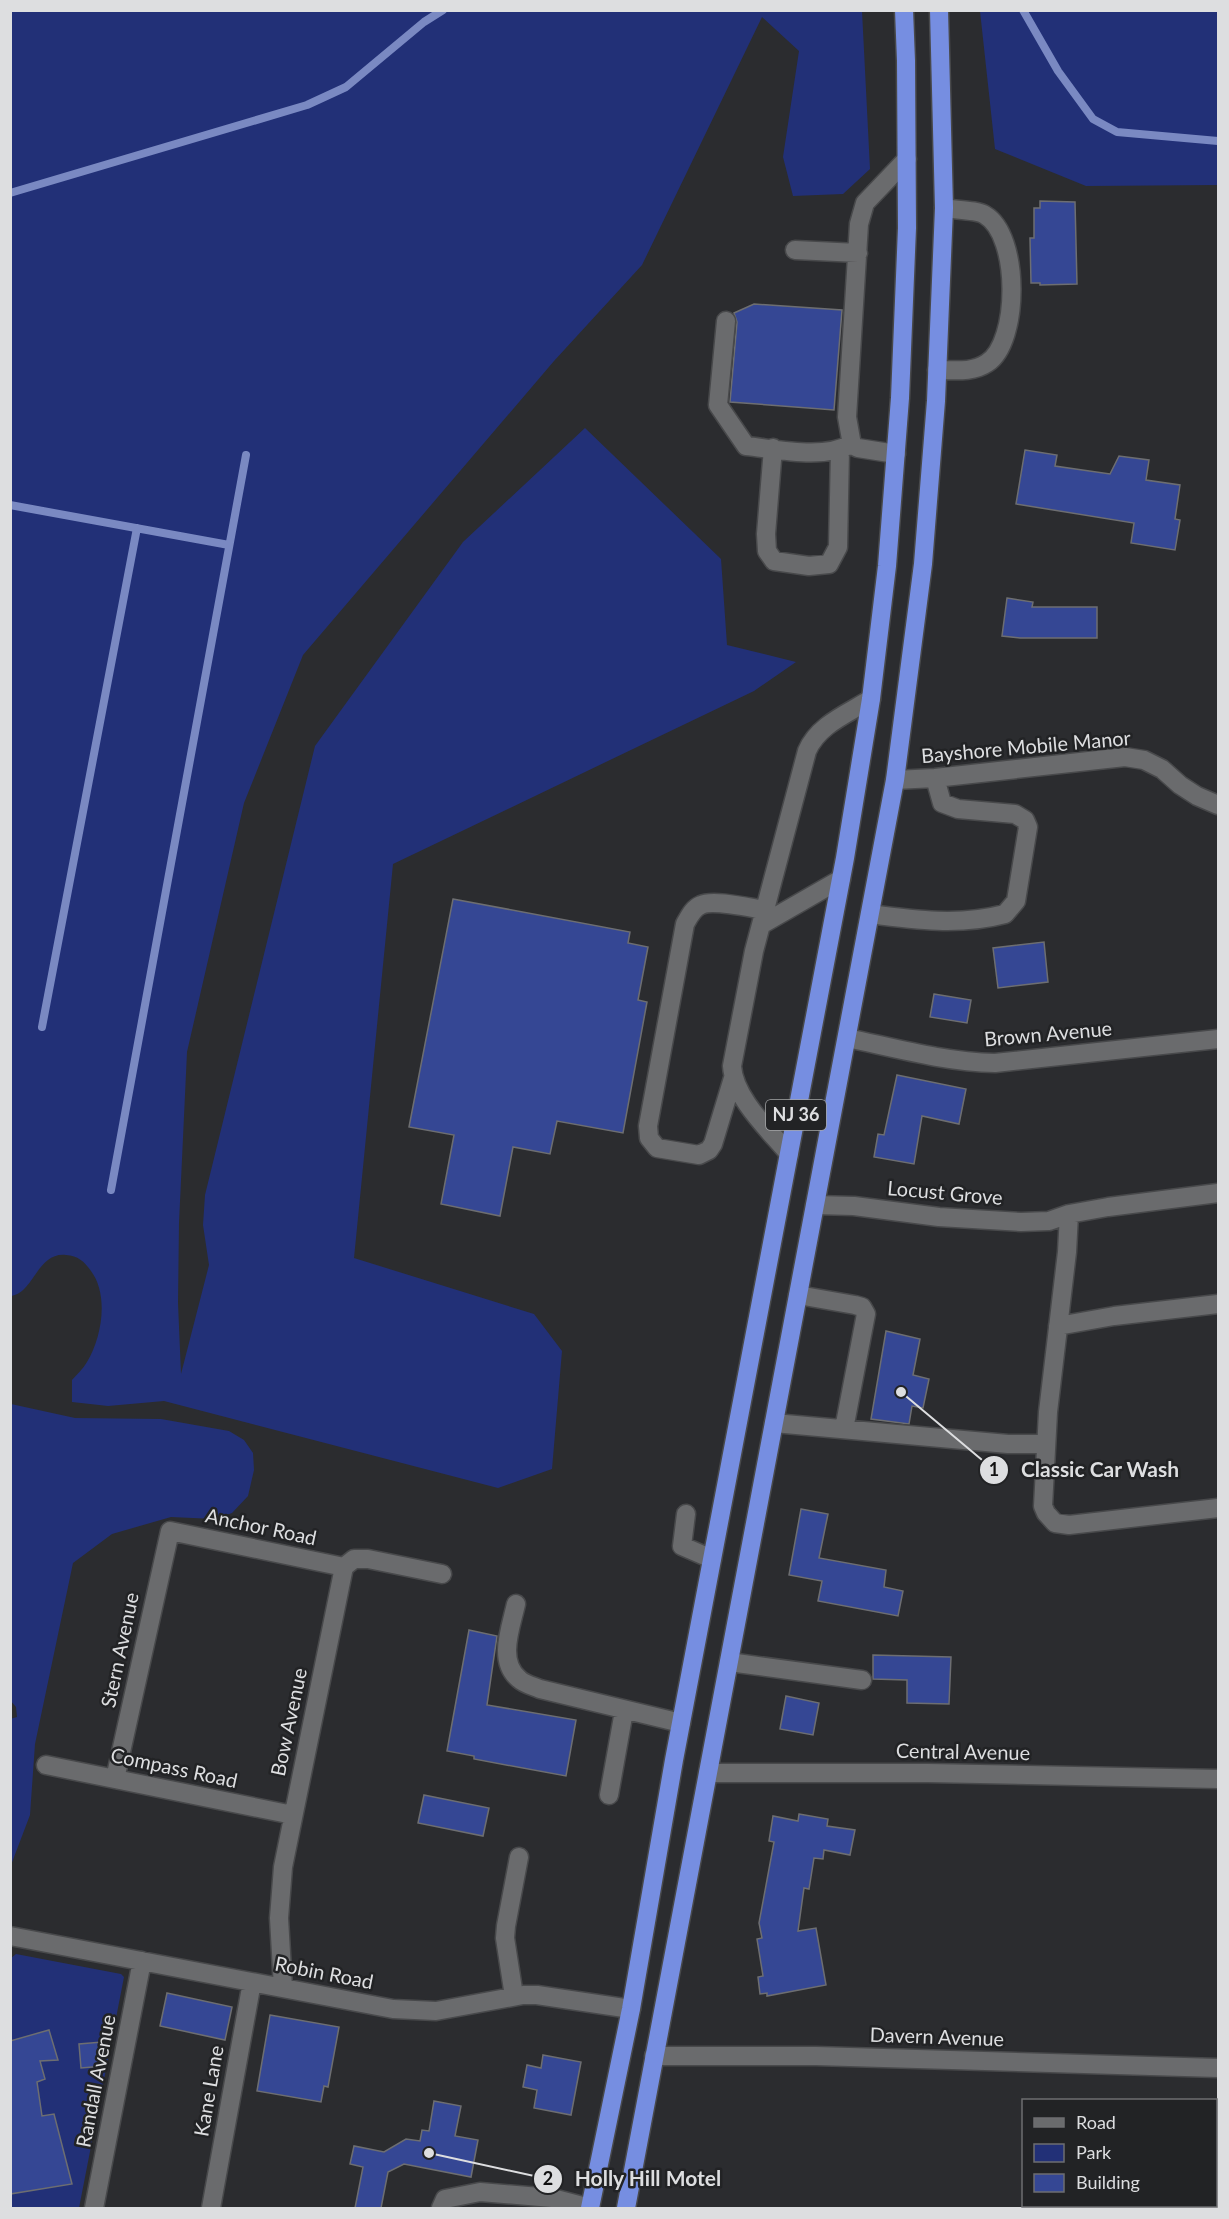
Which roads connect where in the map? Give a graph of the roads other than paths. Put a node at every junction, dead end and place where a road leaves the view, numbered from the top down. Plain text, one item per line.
1 (904, 10) edge
2 (939, 10) edge
3 (907, 159) junction
4 (944, 208) junction
5 (795, 250) dead end
6 (858, 253) junction
7 (726, 321) dead end
8 (937, 370) junction
9 (846, 447) junction
10 (773, 448) junction
11 (896, 454) junction
12 (871, 699) junction
13 (935, 778) junction
14 (896, 780) junction
15 (1218, 805) edge
16 (841, 879) junction
17 (870, 914) junction
18 (763, 917) junction
19 (847, 1038) junction
20 (1218, 1039) edge
21 (732, 1078) junction
22 (789, 1154) junction
23 (1218, 1193) edge
24 (815, 1204) junction
25 (1069, 1214) junction
26 (798, 1295) junction
27 (1218, 1304) edge
28 (1058, 1326) junction
29 (774, 1423) junction
30 (844, 1429) junction
31 (1046, 1444) junction
32 (1218, 1509) edge
33 (686, 1514) dead end
34 (170, 1531) joint
35 (712, 1559) junction
36 (344, 1567) junction
37 (441, 1574) dead end
38 (516, 1604) dead end
39 (729, 1662) junction
40 (862, 1680) dead end
41 (624, 1711) junction
42 (681, 1723) junction
43 (46, 1765) dead end
44 (708, 1773) junction
45 (115, 1779) junction
46 (1218, 1779) edge
47 (609, 1795) dead end
48 (293, 1815) junction
49 (519, 1857) dead end
50 (10, 1936) edge
51 (142, 1961) junction
52 (252, 1982) junction
53 (283, 1988) junction
54 (514, 1996) junction
55 (631, 2009) junction
56 (654, 2056) junction
57 (1218, 2068) edge
58 (94, 2208) edge
59 (211, 2208) edge
60 (441, 2208) edge
61 (590, 2208) edge
62 (626, 2208) edge

1 - 3 highway, NJ 36
2 - 4 highway, NJ 36
3 - 6 street
3 - 11 highway, NJ 36
4 - 8 highway, NJ 36
4 - 8 street
5 - 6 street
6 - 9 street
7 - 10 street
8 - 14 highway, NJ 36
9 - 10 street
9 - 10 street
9 - 11 street
11 - 12 highway, NJ 36
12 - 16 highway, NJ 36
12 - 18 street
13 - 14 street, Bayshore Mobile Manor
13 - 15 street, Bayshore Mobile Manor
13 - 17 street
14 - 17 highway, NJ 36
16 - 18 street
16 - 22 highway, NJ 36
17 - 19 highway, NJ 36
18 - 21 street
18 - 21 street
19 - 20 street, Brown Avenue
19 - 24 highway, NJ 36
21 - 22 street
22 - 35 highway, NJ 36
23 - 25 street, Locust Grove
24 - 25 street, Locust Grove
24 - 26 highway, NJ 36
25 - 28 street
26 - 29 highway, NJ 36
26 - 30 street
27 - 28 street
28 - 31 street
29 - 30 street
29 - 39 highway, NJ 36
30 - 31 street
31 - 32 street
33 - 35 street
34 - 36 street, Anchor Road
34 - 45 street, Stern Avenue
35 - 42 highway, NJ 36
36 - 37 street
36 - 48 street, Bow Avenue
38 - 41 street
39 - 40 street
39 - 44 highway, NJ 36
41 - 42 street
41 - 47 street
42 - 55 highway, NJ 36
43 - 45 street, Compass Road
44 - 46 street, Central Avenue
44 - 56 highway, NJ 36
45 - 48 street, Compass Road
48 - 53 street, Bow Avenue
49 - 54 street
50 - 51 street, Robin Road
51 - 52 street, Robin Road
51 - 58 street, Randall Avenue
52 - 53 street, Robin Road
52 - 59 street, Kane Lane
53 - 54 street, Robin Road
54 - 55 street, Robin Road
55 - 61 highway, NJ 36
56 - 57 street, Davern Avenue
56 - 62 highway, NJ 36
60 - 61 street

